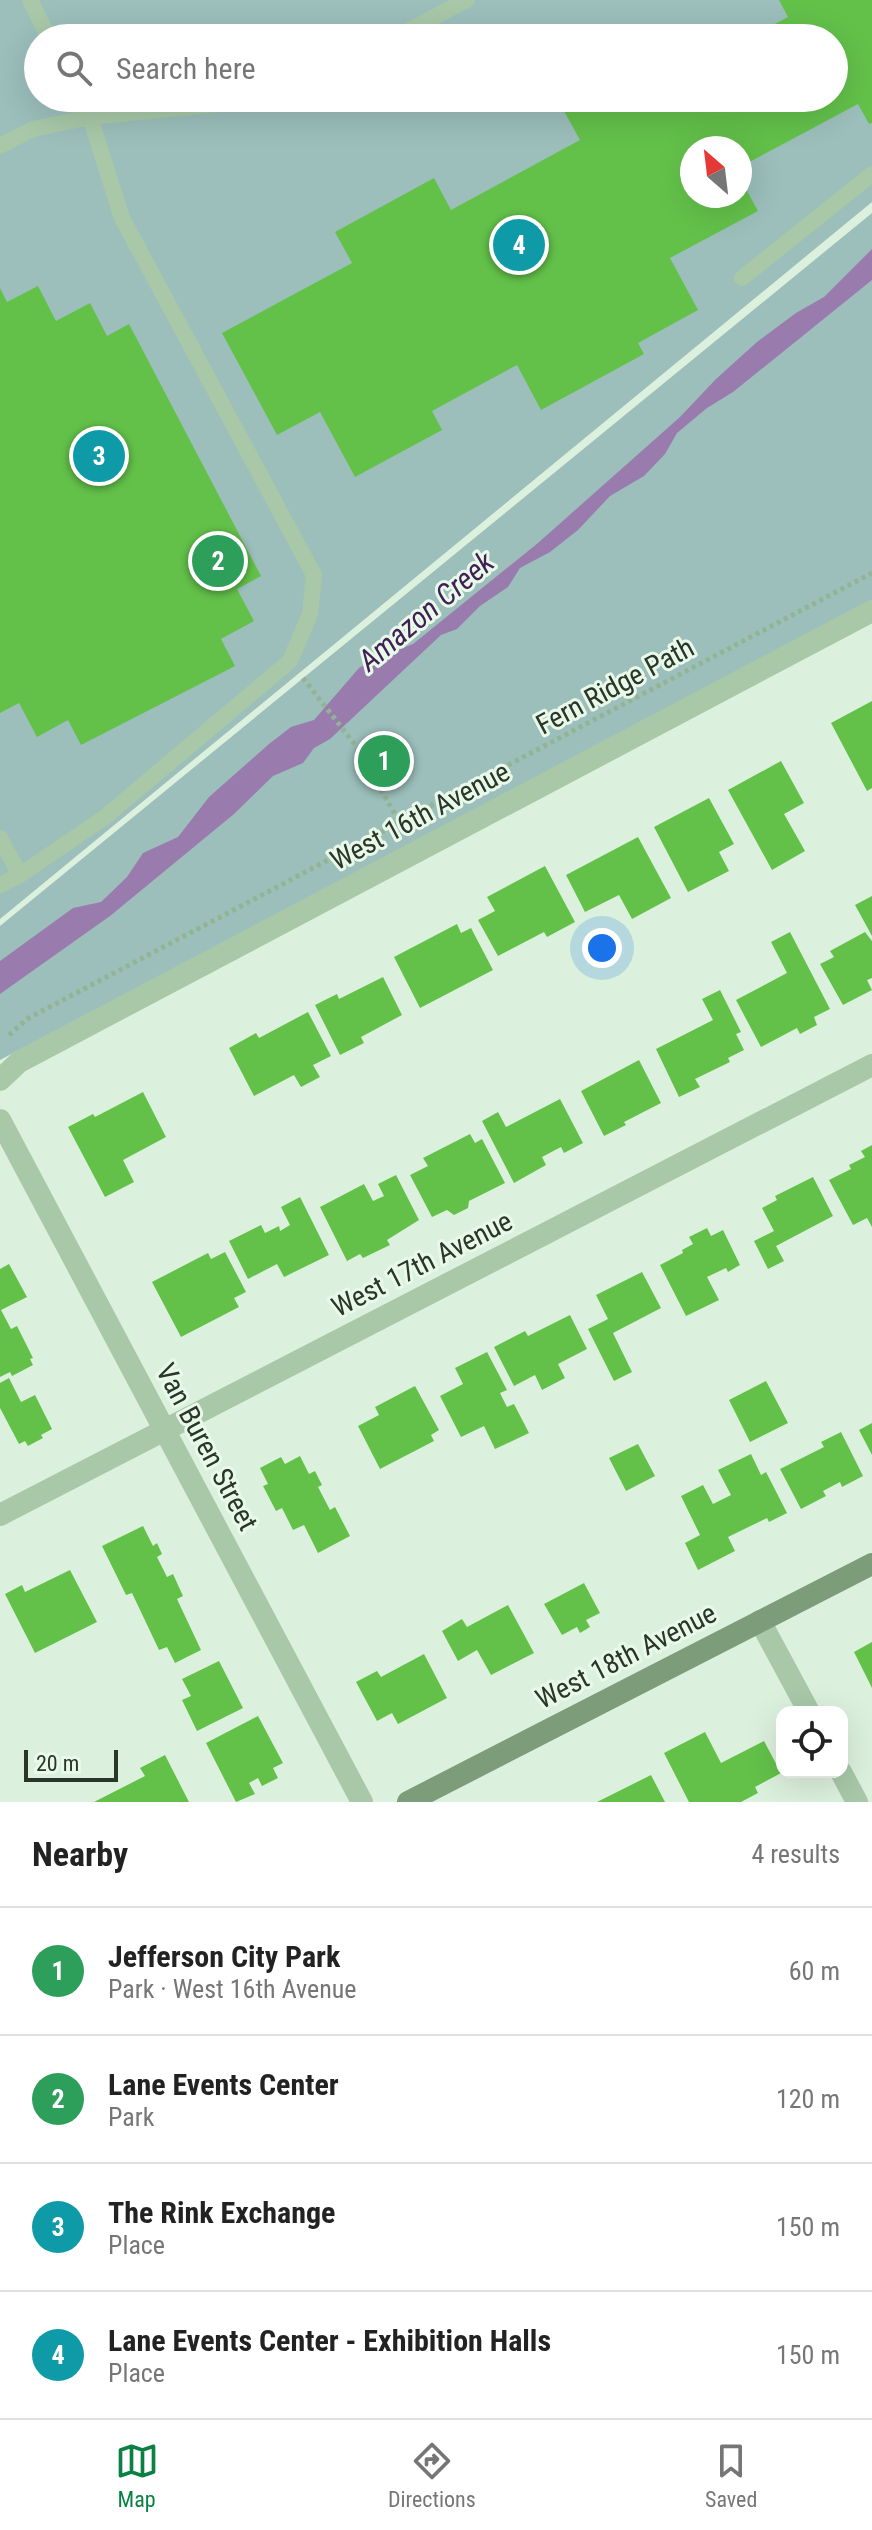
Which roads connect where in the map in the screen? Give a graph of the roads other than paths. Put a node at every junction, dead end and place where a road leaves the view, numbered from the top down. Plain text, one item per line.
1 (30, 0) edge
2 (467, 0) edge
3 (42, 24) edge
4 (421, 24) edge
5 (87, 112) edge
6 (140, 112) edge
7 (90, 117) junction
8 (0, 146) edge
9 (872, 174) edge
10 (742, 278) dead end
11 (872, 611) edge
12 (0, 838) edge
13 (20, 875) junction
14 (0, 885) edge
15 (872, 1065) edge
16 (0, 1080) edge
17 (0, 1120) edge
18 (164, 1431) junction
19 (0, 1515) edge
20 (872, 1564) edge
21 (760, 1621) junction
22 (806, 1706) edge
23 (844, 1778) edge
24 (362, 1802) edge
25 (408, 1802) edge
26 (857, 1802) edge

1 - 3 lane
2 - 4 lane
5 - 7 lane
6 - 7 lane
7 - 8 lane
7 - 13 lane
9 - 10 lane
11 - 16 street, West 16th Avenue
12 - 13 lane
13 - 14 lane
15 - 18 street, West 17th Avenue
17 - 18 street, Van Buren Street
18 - 19 street, West 17th Avenue
18 - 24 street, Van Buren Street
20 - 21 main road, West 18th Avenue
21 - 22 street
21 - 25 main road, West 18th Avenue
23 - 26 street

